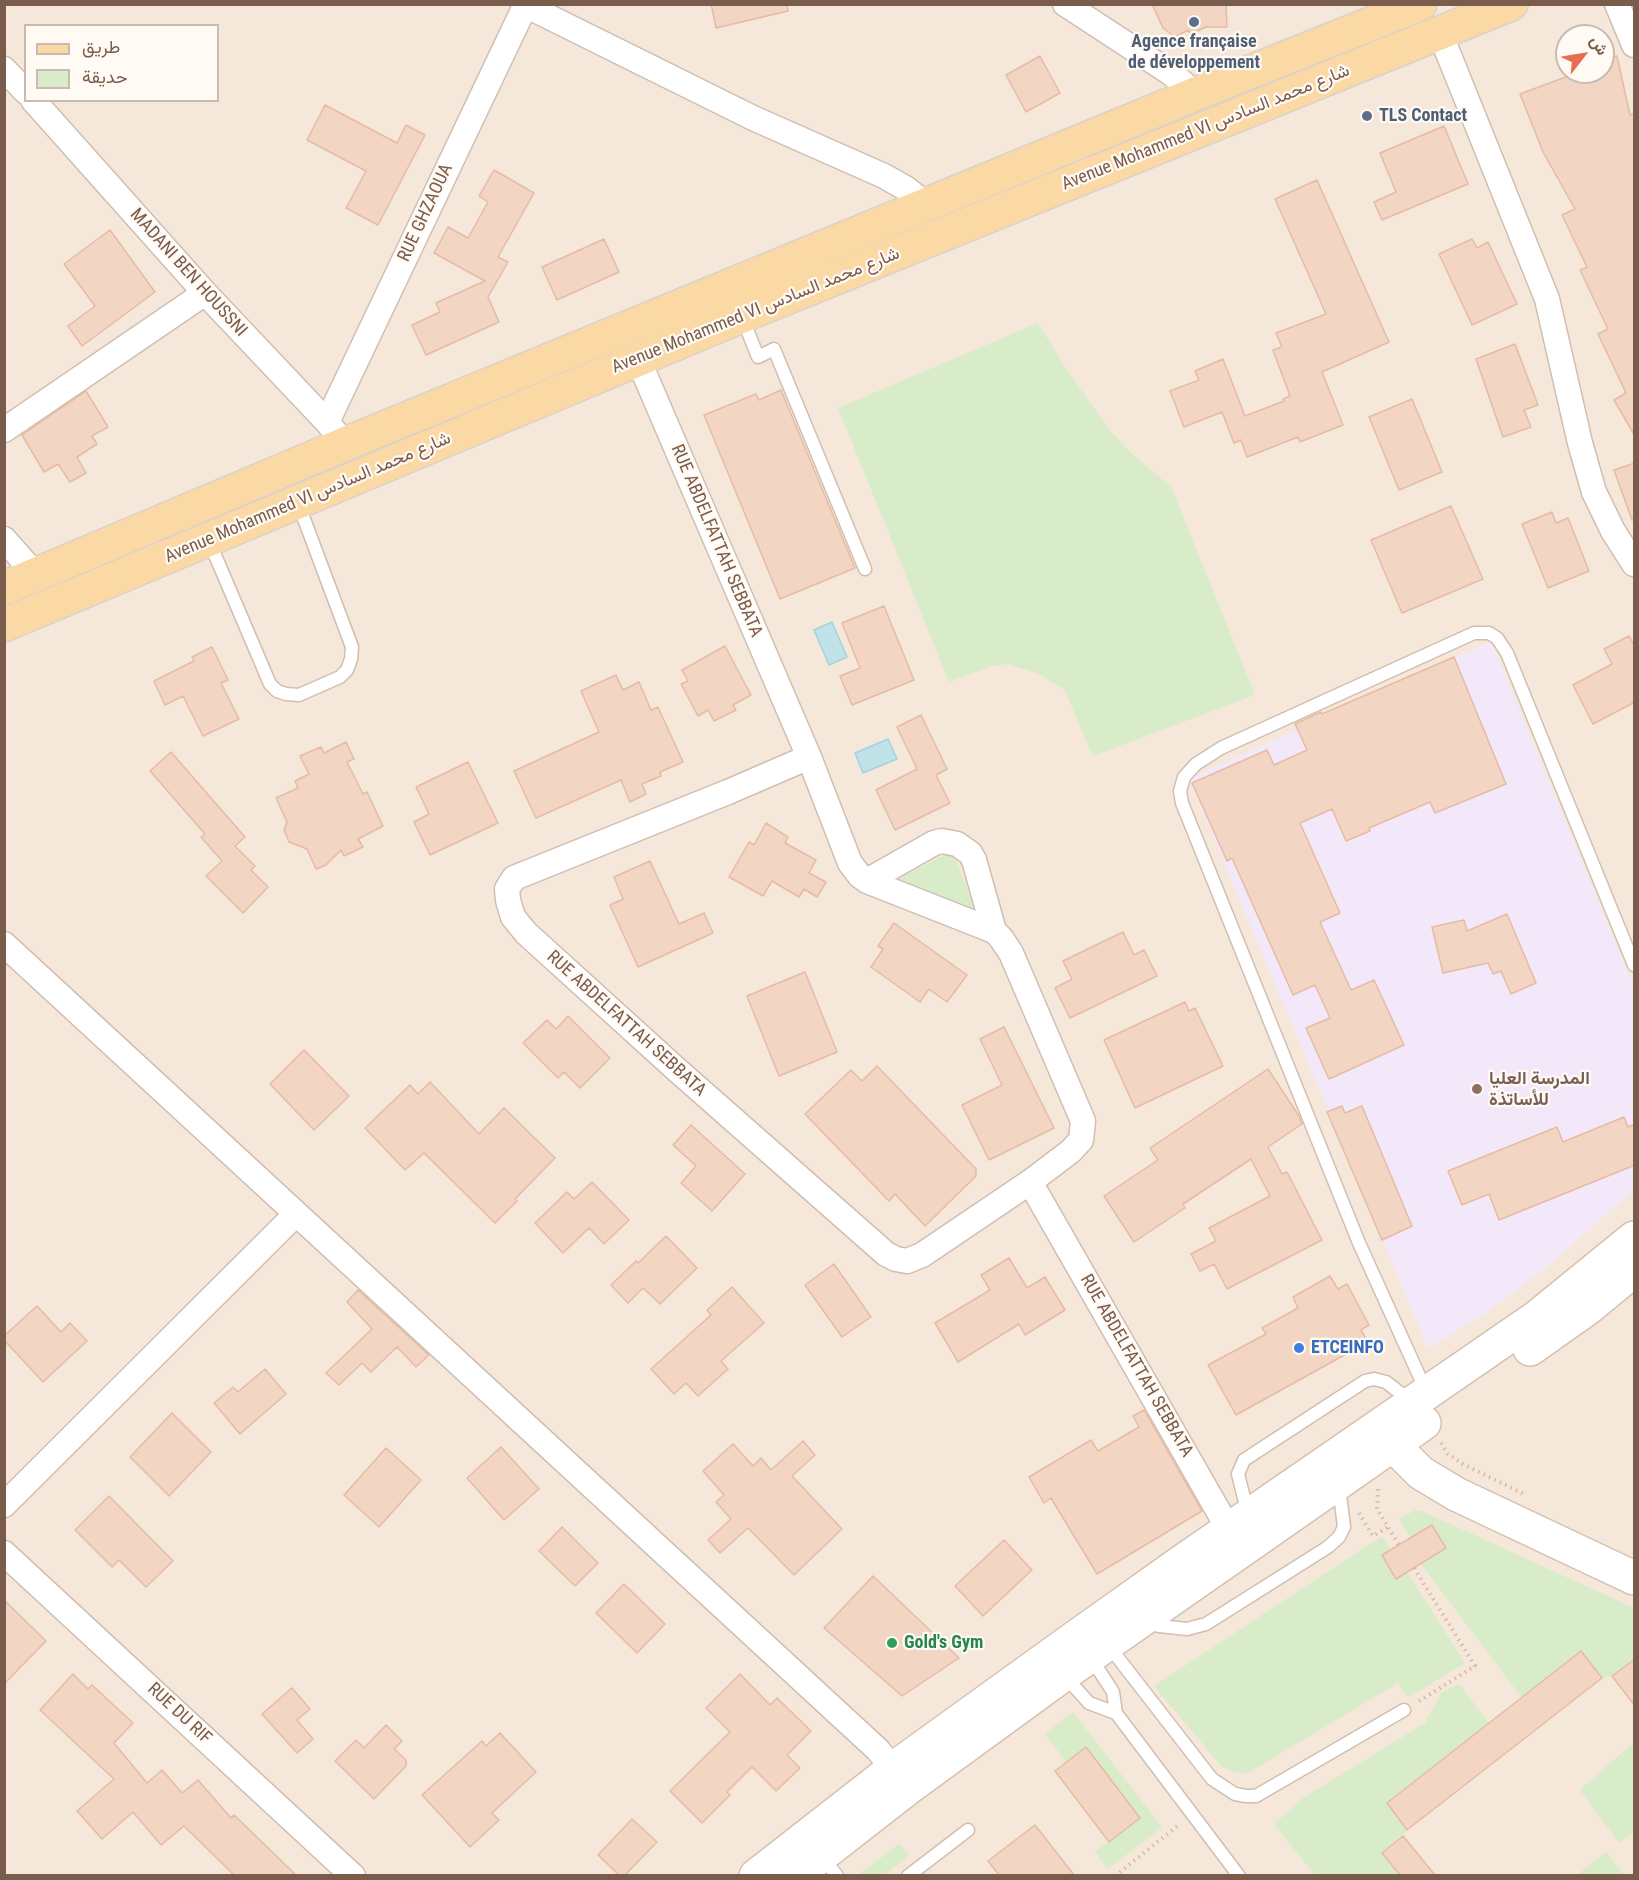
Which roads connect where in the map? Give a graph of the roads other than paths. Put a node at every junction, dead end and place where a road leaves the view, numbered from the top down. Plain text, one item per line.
1 (1065, 4) edge
2 (1420, 4) edge
3 (1511, 4) edge
4 (1617, 4) edge
5 (526, 5) edge
6 (1440, 33) junction
7 (1635, 45) edge
8 (4, 69) edge
9 (24, 90) edge
10 (1193, 96) junction
11 (35, 102) edge
12 (927, 205) junction
13 (205, 293) junction
14 (742, 316) junction
15 (638, 359) junction
16 (4, 430) edge
17 (336, 433) junction
18 (298, 502) junction
19 (4, 539) edge
20 (208, 540) junction
21 (1635, 564) edge
22 (865, 568) dead end
23 (35, 574) junction
24 (4, 588) edge
25 (4, 625) edge
26 (809, 757) junction
27 (867, 881) junction
28 (994, 932) junction
29 (4, 944) edge
30 (1635, 964) edge
31 (1030, 1182) junction
32 (296, 1214) junction
33 (1635, 1238) edge
34 (1635, 1270) edge
35 (1420, 1398) junction
36 (1387, 1434) junction
37 (1338, 1483) junction
38 (4, 1505) edge
39 (1240, 1532) junction
40 (4, 1553) edge
41 (1635, 1578) edge
42 (1140, 1621) junction
43 (1091, 1646) junction
44 (1057, 1666) junction
45 (1404, 1710) road end
46 (1116, 1713) junction
47 (893, 1769) junction
48 (968, 1830) dead end
49 (821, 1855) edge
50 (353, 1875) edge
51 (756, 1875) edge
52 (795, 1875) edge
53 (909, 1875) edge
54 (1239, 1875) edge

1 - 10 street
2 - 10 main road, Avenue Mohammed VI شارع محمد السادس
3 - 6 main road, Avenue Mohammed VI شارع محمد السادس
4 - 7 street
5 - 12 street
5 - 17 street, RUE GHZAOUA
6 - 14 main road, Avenue Mohammed VI شارع محمد السادس
6 - 21 street
8 - 9 street
10 - 12 main road, Avenue Mohammed VI شارع محمد السادس
11 - 13 street, MADANI BEN HOUSSNI
12 - 17 main road, Avenue Mohammed VI شارع محمد السادس
13 - 16 street
13 - 17 street, MADANI BEN HOUSSNI
14 - 15 main road, Avenue Mohammed VI شارع محمد السادس
14 - 22 lane
15 - 18 main road, Avenue Mohammed VI شارع محمد السادس
15 - 26 street, RUE ABDELFATTAH SEBBATA
17 - 23 main road, Avenue Mohammed VI شارع محمد السادس
18 - 20 main road, Avenue Mohammed VI شارع محمد السادس
18 - 20 lane
19 - 23 street
20 - 25 main road, Avenue Mohammed VI شارع محمد السادس
23 - 24 main road, Avenue Mohammed VI شارع محمد السادس
26 - 27 street, RUE ABDELFATTAH SEBBATA
26 - 31 street, RUE ABDELFATTAH SEBBATA
27 - 28 street, RUE ABDELFATTAH SEBBATA
27 - 28 street
28 - 31 street, RUE ABDELFATTAH SEBBATA
29 - 32 street
30 - 35 lane
31 - 39 street, RUE ABDELFATTAH SEBBATA
32 - 38 street
32 - 47 street
33 - 35 main road
34 - 36 main road
35 - 36 main road
35 - 39 lane
36 - 37 main road
36 - 39 main road
36 - 41 main road
37 - 39 main road
37 - 42 lane
39 - 42 main road
39 - 43 main road
40 - 50 street, RUE DU RIF
42 - 43 main road
43 - 44 main road
43 - 45 lane
43 - 46 lane
44 - 46 lane
44 - 47 main road
44 - 49 main road
46 - 54 lane
47 - 49 main road
48 - 53 lane
49 - 51 main road
49 - 52 main road

